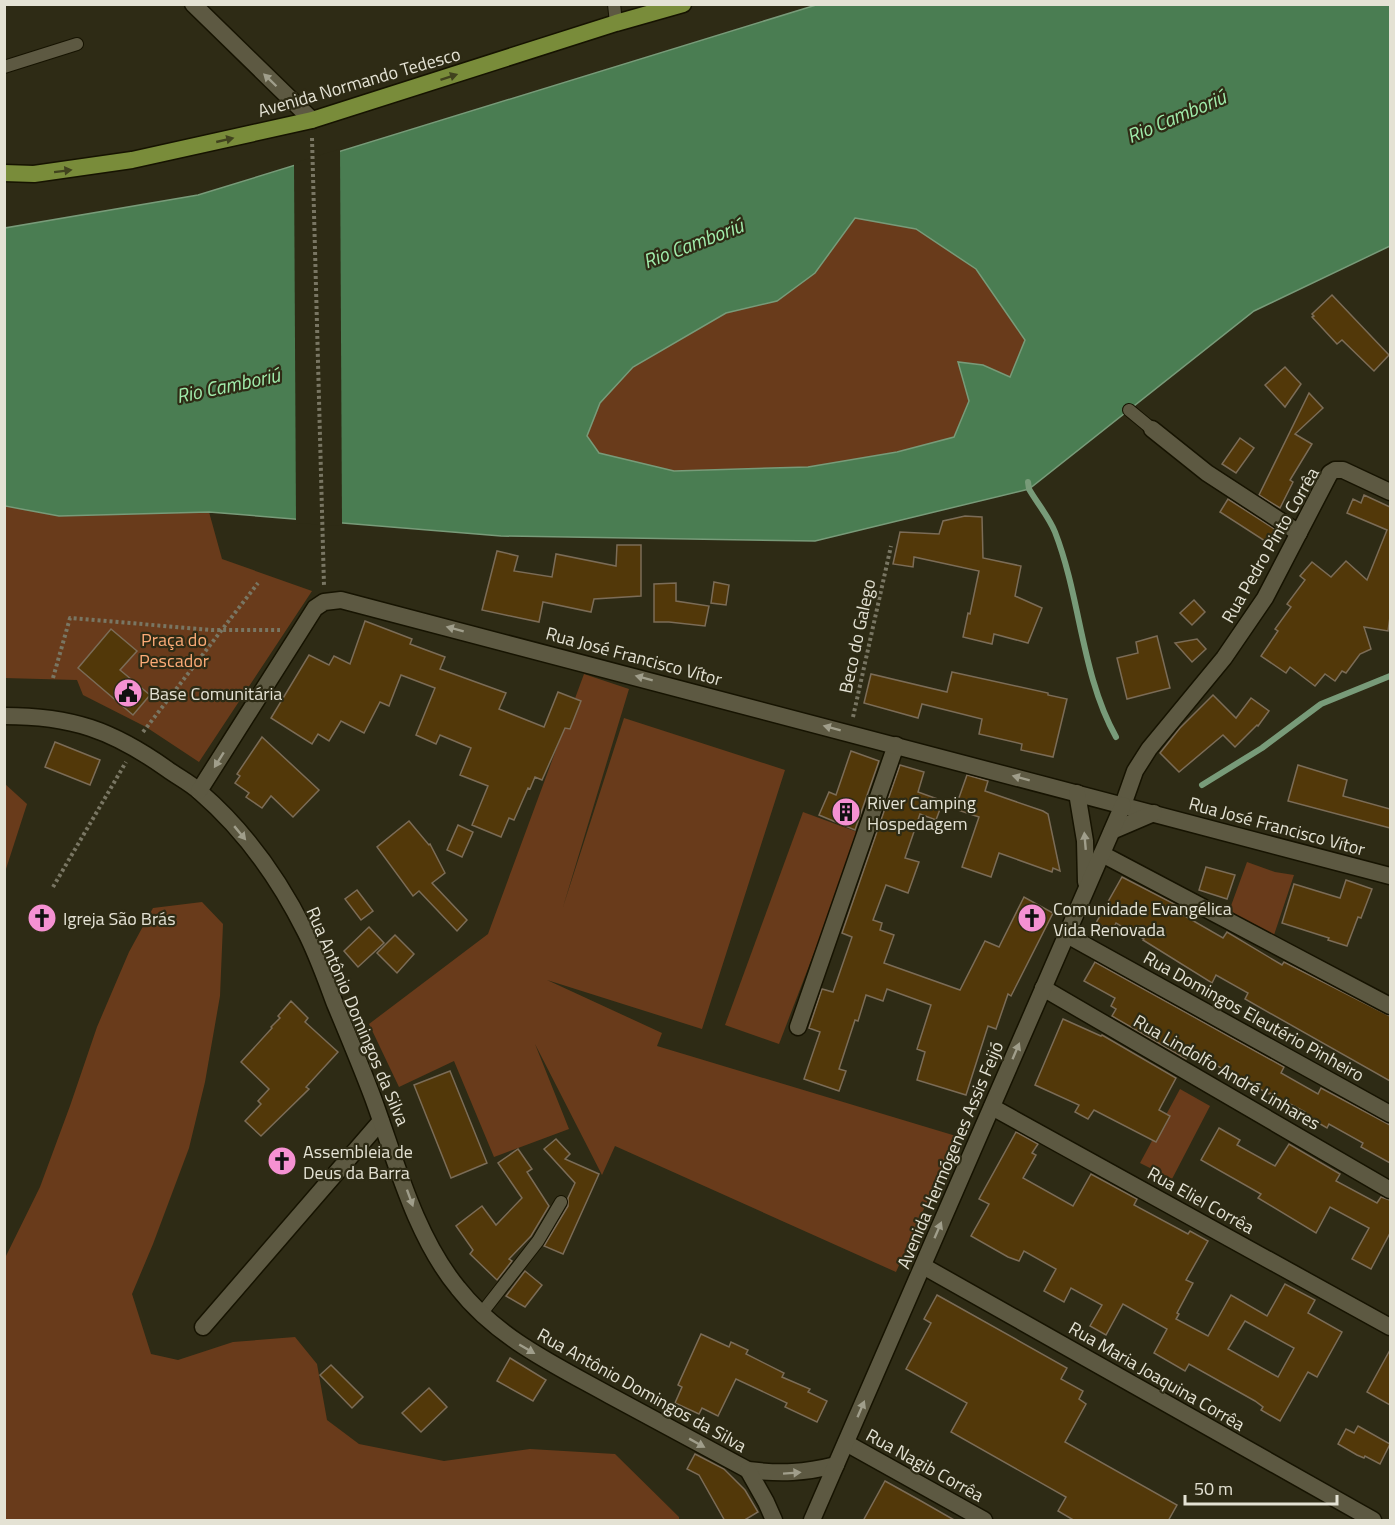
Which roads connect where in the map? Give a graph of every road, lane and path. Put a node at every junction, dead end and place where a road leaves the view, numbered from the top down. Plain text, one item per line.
1 (193, 4) edge
2 (614, 4) edge
3 (683, 4) edge
4 (616, 23) junction
5 (77, 44) dead end
6 (4, 67) edge
7 (312, 120) junction
8 (312, 139) dead end
9 (4, 173) edge
10 (1130, 410) dead end
11 (1152, 429) joint
12 (1390, 492) edge
13 (1299, 533) junction
14 (891, 546) dead end
15 (258, 584) dead end
16 (324, 586) dead end
17 (222, 630) junction
18 (301, 630) junction
19 (53, 678) dead end
20 (4, 717) edge
21 (146, 727) dead end
22 (850, 733) junction
23 (896, 745) junction
24 (134, 747) junction
25 (199, 791) junction
26 (1077, 793) junction
27 (1123, 805) junction
28 (1154, 813) junction
29 (1112, 831) junction
30 (1102, 854) junction
31 (1389, 879) edge
32 (53, 887) dead end
33 (1086, 889) junction
34 (1067, 935) junction
35 (1043, 988) junction
36 (1390, 1006) edge
37 (798, 1027) dead end
38 (992, 1107) junction
39 (1390, 1114) edge
40 (381, 1121) junction
41 (1390, 1190) edge
42 (561, 1202) dead end
43 (923, 1266) junction
44 (481, 1314) junction
45 (203, 1327) dead end
46 (1390, 1327) edge
47 (846, 1443) junction
48 (836, 1465) junction
49 (748, 1470) junction
50 (774, 1521) edge
51 (812, 1521) edge
52 (984, 1521) edge
53 (1373, 1521) edge

7 -> 1 street
2 - 4 lane
3 - 4 main road, Avenida Normando Tedesco
7 -> 4 main road, Avenida Normando Tedesco
5 - 6 lane
9 -> 7 main road, Avenida Normando Tedesco
8 - 16 path
10 - 11 lane
11 - 13 street
12 - 13 street, Rua Pedro Pinto Corrêa
13 - 27 street, Rua Pedro Pinto Corrêa
14 - 22 path, Beco do Galego
15 - 17 path
17 - 18 path
17 - 19 path
17 - 21 path
22 -> 18 street, Rua José Francisco Vítor
18 -> 25 street, Rua José Francisco Vítor
20 - 24 street, Rua Antônio Domingos da Silva
22 - 23 street, Rua José Francisco Vítor
26 -> 23 street, Rua José Francisco Vítor
23 - 37 street
24 - 25 street, Rua Antônio Domingos da Silva
24 - 32 path
25 -> 40 street, Rua Antônio Domingos da Silva
26 - 27 street, Rua José Francisco Vítor
33 -> 26 street
27 - 28 street, Rua José Francisco Vítor
27 - 29 street, Avenida Hermógenes Assis Feijó
28 - 29 street
28 - 31 street, Rua José Francisco Vítor
29 - 30 street, Avenida Hermógenes Assis Feijó
30 - 33 street, Avenida Hermógenes Assis Feijó
30 - 36 street
33 - 34 street, Avenida Hermógenes Assis Feijó
34 - 35 street, Avenida Hermógenes Assis Feijó
34 - 39 street, Rua Domingos Eleutério Pinheiro
38 -> 35 street, Avenida Hermógenes Assis Feijó
35 - 41 street, Rua Lindolfo André Linhares
43 -> 38 street, Avenida Hermógenes Assis Feijó
38 - 46 street, Rua Eliel Corrêa
40 -> 44 street, Rua Antônio Domingos da Silva
40 - 45 street
42 - 44 lane
47 -> 43 street, Avenida Hermógenes Assis Feijó
43 - 53 street, Rua Maria Joaquina Corrêa
44 -> 49 street, Rua Antônio Domingos da Silva
47 - 48 street, Avenida Hermógenes Assis Feijó
47 - 52 street, Rua Nagib Corrêa
49 -> 48 street, Rua Antônio Domingos da Silva
48 - 51 street, Avenida Hermógenes Assis Feijó
49 - 50 street, Rua Antônio Domingos da Silva

